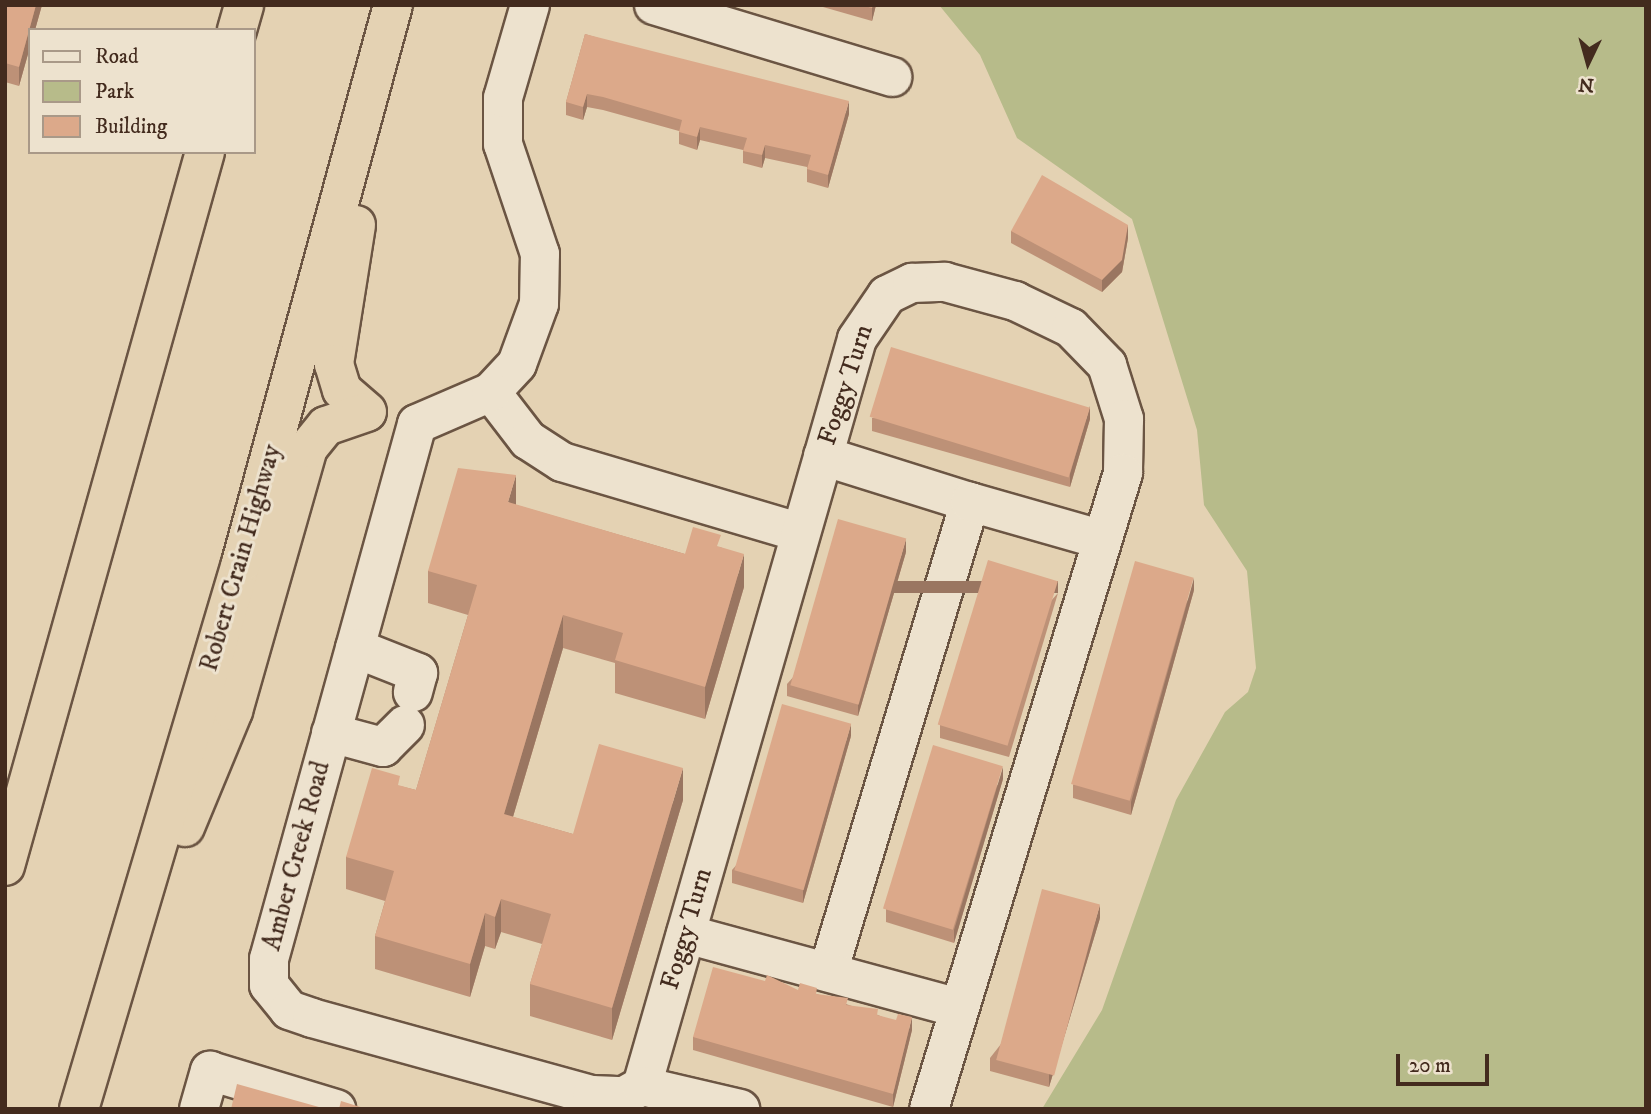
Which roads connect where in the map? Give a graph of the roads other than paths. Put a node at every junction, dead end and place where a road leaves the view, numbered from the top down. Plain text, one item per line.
1 (244, 5) edge
2 (530, 5) edge
3 (654, 5) edge
4 (389, 18) edge
5 (238, 28) edge
6 (892, 77) dead end
7 (204, 154) edge
8 (491, 392) junction
9 (368, 412) junction
10 (417, 424) junction
11 (823, 456) junction
12 (970, 502) junction
13 (799, 532) junction
14 (1100, 539) junction
15 (355, 648) junction
16 (331, 733) junction
17 (5, 866) edge
18 (686, 934) junction
19 (828, 972) junction
20 (958, 1008) junction
21 (108, 1010) junction
22 (642, 1086) junction
23 (79, 1109) edge
24 (199, 1109) edge
25 (336, 1109) edge
26 (740, 1109) edge
27 (929, 1109) edge

1 - 5 highway
2 - 8 street
3 - 6 street
4 - 9 highway
4 - 21 highway, Robert Crain Highway
7 - 17 highway
8 - 10 street
8 - 13 street
9 - 10 street
9 - 21 highway
10 - 15 street, Amber Creek Road
11 - 12 street
11 - 13 street, Foggy Turn
11 - 14 street, Foggy Turn
12 - 14 street
12 - 19 street
13 - 18 street, Foggy Turn
14 - 20 street, Foggy Turn
15 - 16 street, Amber Creek Road
15 - 16 street
16 - 22 street, Amber Creek Road
18 - 19 street
18 - 22 street, Foggy Turn
19 - 20 street
20 - 27 street, Foggy Turn
21 - 23 highway, Robert Crain Highway
22 - 26 street
24 - 25 street

